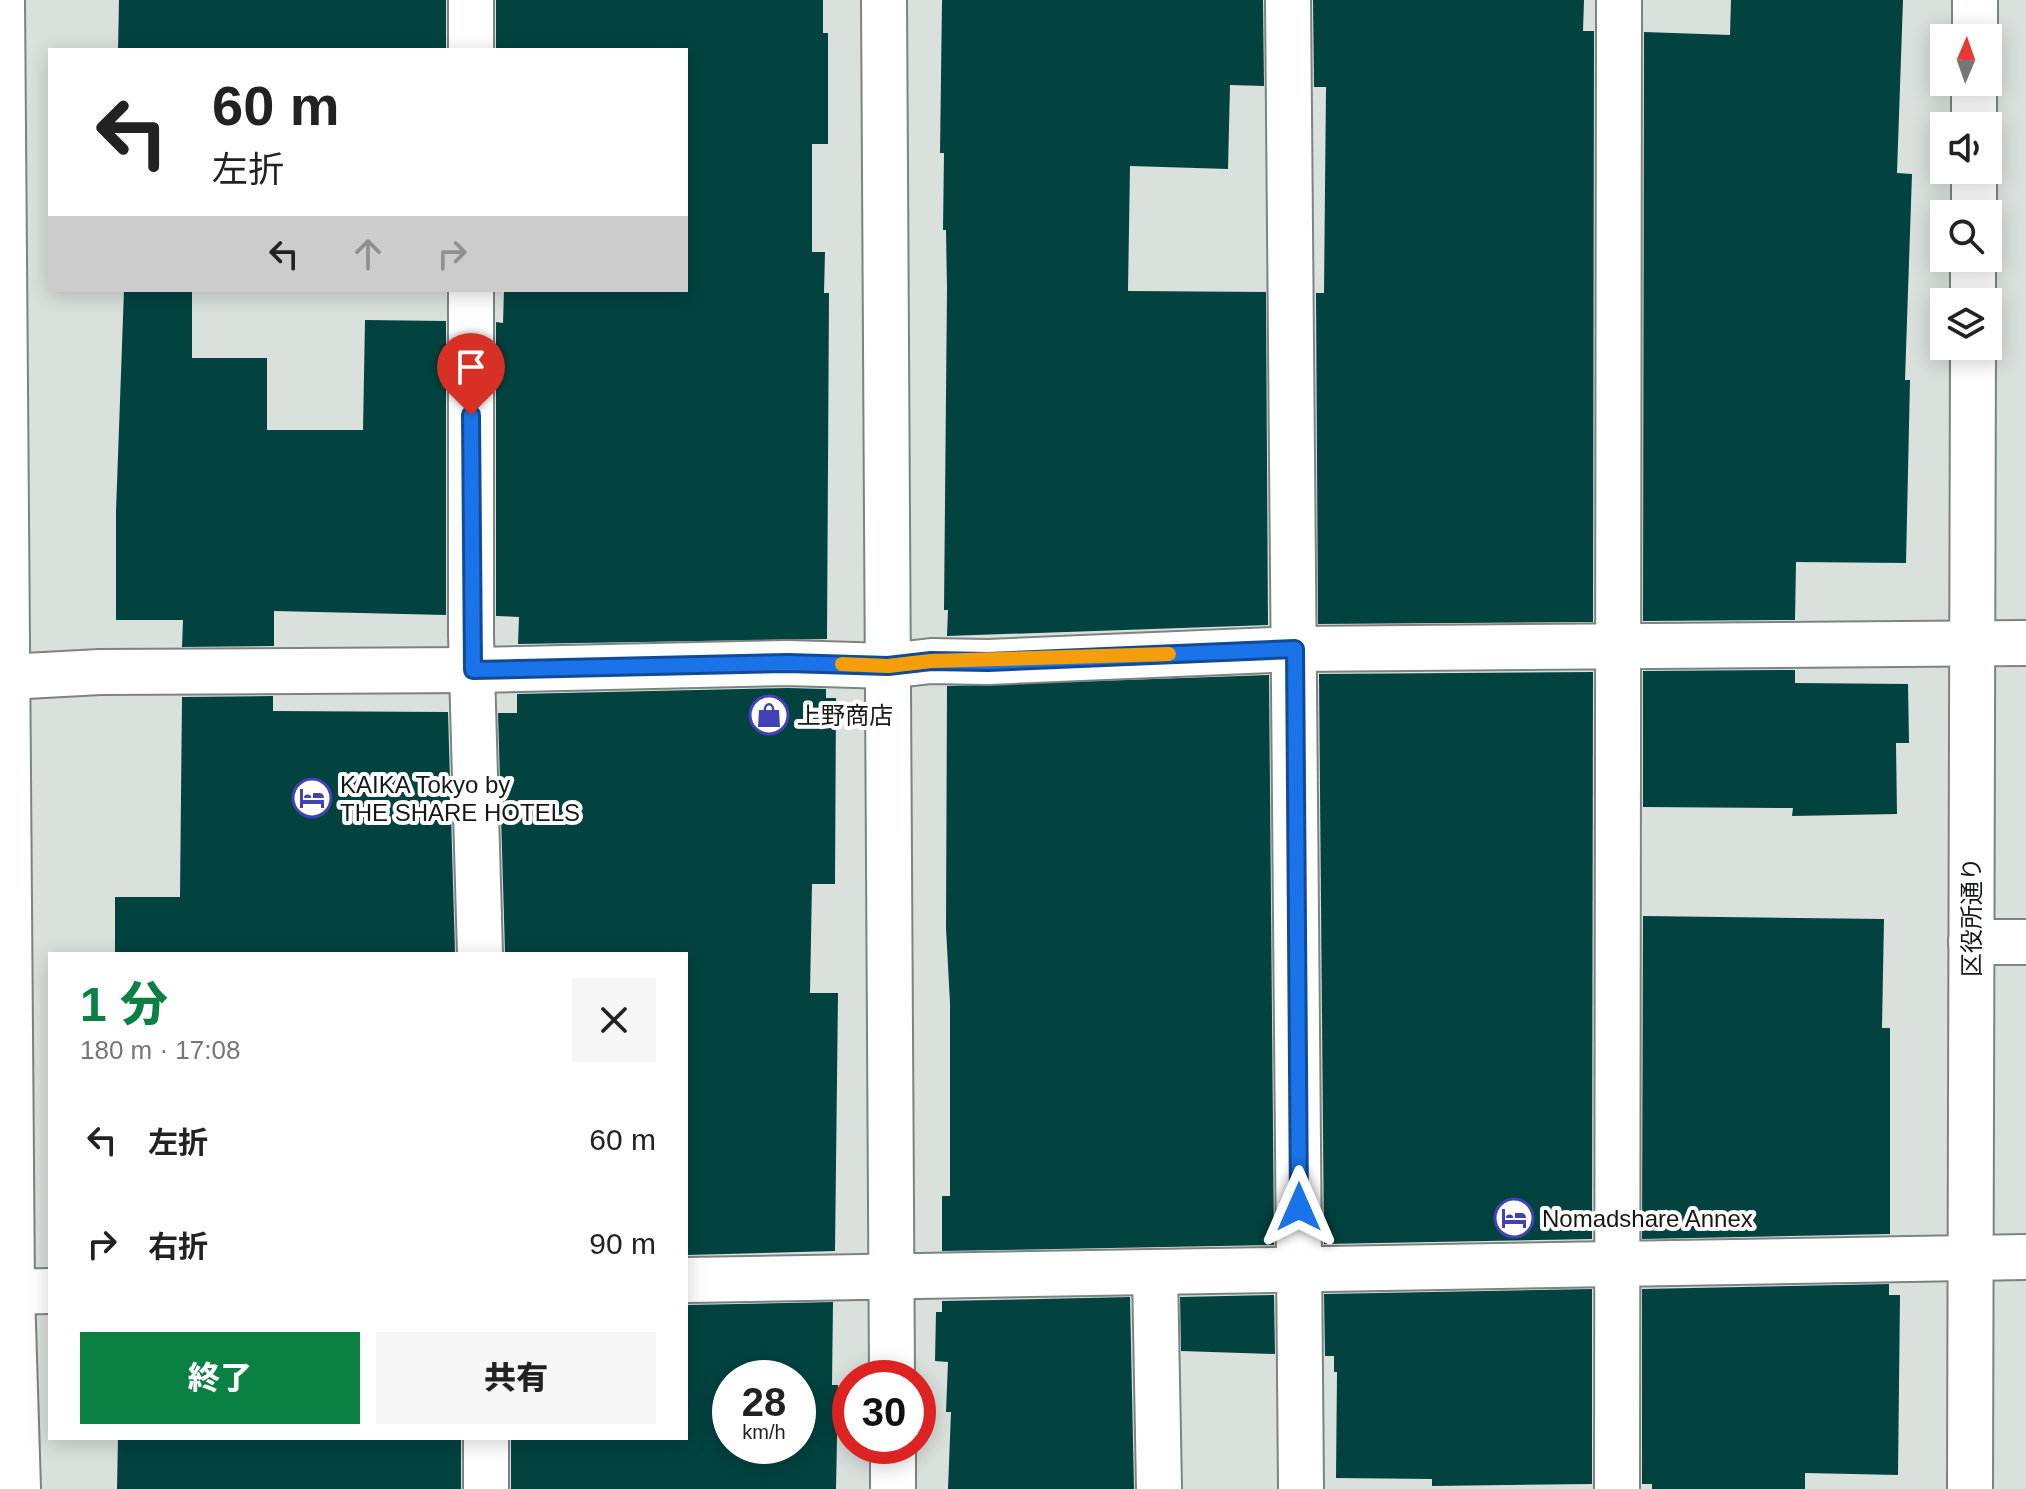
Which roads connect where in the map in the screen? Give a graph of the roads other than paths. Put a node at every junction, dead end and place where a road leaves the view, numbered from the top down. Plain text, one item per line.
1 (2, 0) edge
2 (471, 0) edge
3 (884, 0) edge
4 (1288, 0) edge
5 (1619, 0) edge
6 (1975, 0) edge
7 (1975, 24) edge
8 (471, 48) edge
9 (2, 236) edge
10 (471, 292) edge
11 (1973, 360) edge
12 (2026, 643) edge
13 (1975, 645) junction
14 (1617, 646) junction
15 (1295, 649) junction
16 (888, 666) junction
17 (473, 670) junction
18 (7, 677) junction
19 (4, 863) edge
20 (1971, 942) junction
21 (2026, 942) edge
22 (480, 952) edge
23 (2026, 1257) edge
24 (1968, 1258) junction
25 (1618, 1264) junction
26 (1300, 1269) junction
27 (1155, 1272) junction
28 (892, 1276) junction
29 (688, 1280) edge
30 (21, 1291) edge
31 (892, 1360) edge
32 (486, 1440) edge
33 (893, 1464) edge
34 (18, 1489) edge
35 (486, 1489) edge
36 (893, 1489) edge
37 (1159, 1489) edge
38 (1301, 1489) edge
39 (1617, 1489) edge
40 (1970, 1489) edge

1 - 9 street
2 - 8 street
3 - 16 street
4 - 15 street
5 - 14 street
6 - 7 street
9 - 18 street
10 - 17 street
11 - 13 street, 区役所通り
12 - 13 street
13 - 14 street
13 - 20 street, 区役所通り
14 - 15 street
14 - 25 street
15 - 16 street
15 - 26 street
16 - 17 street
16 - 28 street
17 - 18 street
17 - 22 street
18 - 19 street
19 - 30 street
20 - 21 street
20 - 24 street, 区役所通り
23 - 24 street
24 - 25 street
24 - 40 street, 区役所通り
25 - 26 street
25 - 39 street
26 - 27 street
26 - 38 street
27 - 28 street
27 - 37 street
28 - 29 street
28 - 31 street
30 - 34 street
32 - 35 street
33 - 36 street

